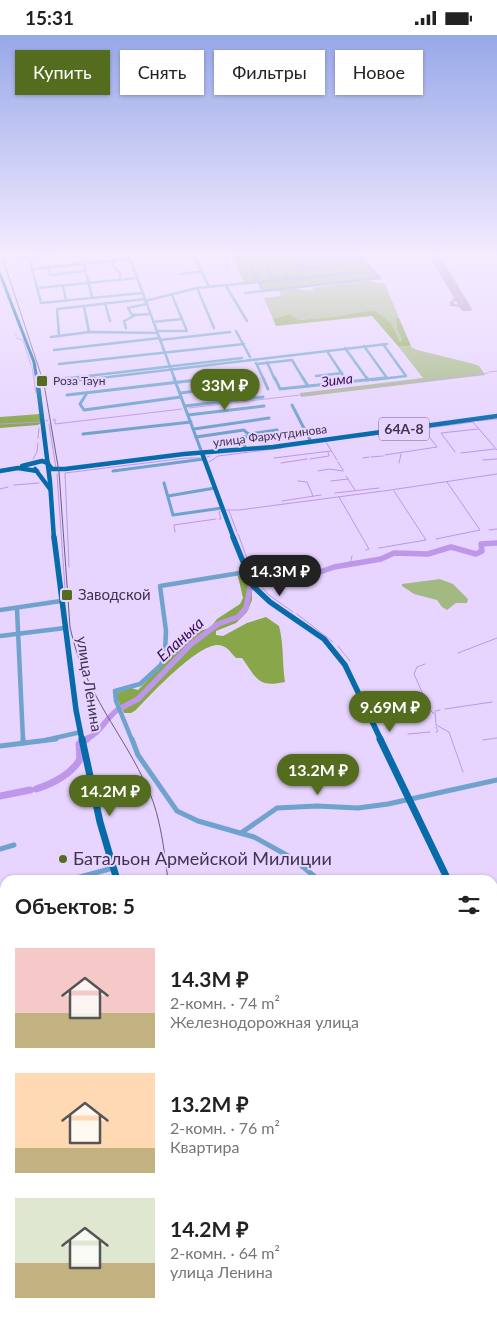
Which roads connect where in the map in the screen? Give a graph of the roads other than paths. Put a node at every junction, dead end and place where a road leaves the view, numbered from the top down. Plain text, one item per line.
1 (15, 313) edge
2 (57, 313) edge
3 (85, 313) edge
4 (108, 313) edge
5 (130, 313) edge
6 (179, 313) edge
7 (208, 313) edge
8 (242, 313) edge
9 (150, 314) joint
10 (136, 315) junction
11 (182, 319) junction
12 (110, 321) dead end
13 (247, 321) dead end
14 (153, 322) junction
15 (126, 327) dead end
16 (214, 328) dead end
17 (236, 331) dead end
18 (157, 332) junction
19 (230, 332) dead end
20 (89, 333) junction
21 (59, 335) junction
22 (51, 337) dead end
23 (160, 339) junction
24 (244, 344) junction
25 (364, 346) junction
26 (345, 348) junction
27 (54, 350) dead end
28 (314, 350) dead end
29 (327, 351) junction
30 (165, 352) junction
31 (250, 357) junction
32 (255, 359) junction
33 (267, 362) junction
34 (257, 363) junction
35 (59, 364) dead end
36 (171, 368) junction
37 (342, 373) junction
38 (243, 375) dead end
39 (316, 376) dead end
40 (387, 378) junction
41 (62, 380) dead end
42 (368, 380) junction
43 (348, 382) junction
44 (176, 383) junction
45 (256, 385) dead end
46 (308, 386) junction
47 (268, 389) dead end
48 (87, 393) junction
49 (68, 395) dead end
50 (181, 395) junction
51 (263, 397) dead end
52 (292, 405) dead end
53 (185, 406) junction
54 (264, 406) dead end
55 (190, 415) junction
56 (497, 416) edge
57 (269, 418) dead end
58 (191, 422) junction
59 (194, 429) junction
60 (277, 430) dead end
61 (83, 434) dead end
62 (196, 437) junction
63 (249, 437) dead end
64 (311, 442) junction
65 (46, 448) junction
66 (246, 450) junction
67 (202, 453) junction
68 (221, 453) junction
69 (214, 456) dead end
70 (206, 461) junction
71 (35, 463) junction
72 (48, 463) junction
73 (93, 466) junction
74 (17, 468) junction
75 (65, 469) junction
76 (0, 471) edge
77 (113, 471) dead end
78 (38, 472) junction
79 (48, 472) junction
80 (43, 480) junction
81 (50, 481) junction
82 (164, 483) dead end
83 (215, 488) junction
84 (50, 489) junction
85 (168, 496) junction
86 (222, 507) junction
87 (246, 572) junction
88 (61, 601) junction
89 (17, 609) junction
90 (0, 610) edge
91 (65, 628) junction
92 (18, 633) junction
93 (0, 636) edge
94 (81, 735) junction
95 (23, 743) junction
96 (0, 746) edge
97 (497, 780) edge
98 (410, 799) junction
99 (241, 833) junction
100 (14, 845) dead end
101 (0, 849) edge
102 (113, 868) junction
103 (87, 875) edge
104 (115, 875) edge
105 (313, 875) edge
106 (446, 875) edge

1 - 65 main road
2 - 21 street
3 - 20 street
4 - 12 street
5 - 10 street
6 - 11 street
7 - 16 street
8 - 13 street
9 - 10 street
9 - 14 street
10 - 15 street
11 - 14 street
11 - 18 street
14 - 18 street
17 - 24 street
18 - 20 street
18 - 23 street
19 - 23 street
20 - 21 street
21 - 22 street
23 - 27 street
23 - 30 street
24 - 30 street
24 - 31 street
25 - 26 street
25 - 40 street
25 - 40 street
26 - 29 street
26 - 42 street
28 - 31 street
29 - 32 street
29 - 37 street
30 - 35 street
30 - 36 street
31 - 36 street
32 - 34 street
32 - 36 street
33 - 34 street
33 - 46 street
33 - 46 street
34 - 47 street
36 - 41 street
36 - 44 street
37 - 39 street
37 - 43 street
38 - 44 street
40 - 42 street
42 - 43 street
43 - 46 street
44 - 48 street
44 - 50 street
45 - 50 street
48 - 49 street
48 - 50 street
50 - 53 street
51 - 53 street
52 - 64 street
53 - 55 street
54 - 55 street
55 - 58 street
56 - 64 main road, улица Фархутдинова / 64А-8
57 - 59 street
58 - 59 street
58 - 61 street
59 - 62 street
60 - 62 street
62 - 67 street
63 - 66 street
64 - 66 main road, улица Фархутдинова / 64А-8
65 - 71 main road
65 - 72 main road
66 - 68 main road, улица Фархутдинова / 64А-8
67 - 68 main road, улица Фархутдинова / 64А-8
67 - 70 main road
67 - 73 main road, улица Фархутдинова / 64А-8
68 - 69 main road
70 - 77 street
70 - 83 main road
71 - 72 main road, 64А-8
71 - 74 main road
71 - 78 main road
72 - 75 main road, улица Фархутдинова / 64А-8
72 - 79 main road, улица Ленина
73 - 75 main road, улица Фархутдинова / 64А-8
73 - 81 main road
74 - 76 main road
74 - 78 main road
74 - 80 main road
75 - 79 main road
78 - 79 main road
78 - 80 main road
79 - 81 main road, улица Ленина
80 - 84 main road
81 - 84 main road, улица Ленина
82 - 85 street
83 - 85 street
83 - 86 main road
84 - 88 main road, улица Ленина
85 - 86 street
86 - 87 main road
87 - 98 main road
87 - 99 street
88 - 89 street
88 - 91 main road, улица Ленина
89 - 90 street
89 - 92 street
91 - 92 street
91 - 94 main road, улица Ленина
92 - 93 street
92 - 95 street
94 - 95 street
94 - 102 main road, улица Ленина
95 - 96 street
97 - 98 street
98 - 99 street
98 - 106 main road
99 - 105 street
100 - 101 street
102 - 103 street
102 - 104 main road, улица Ленина

